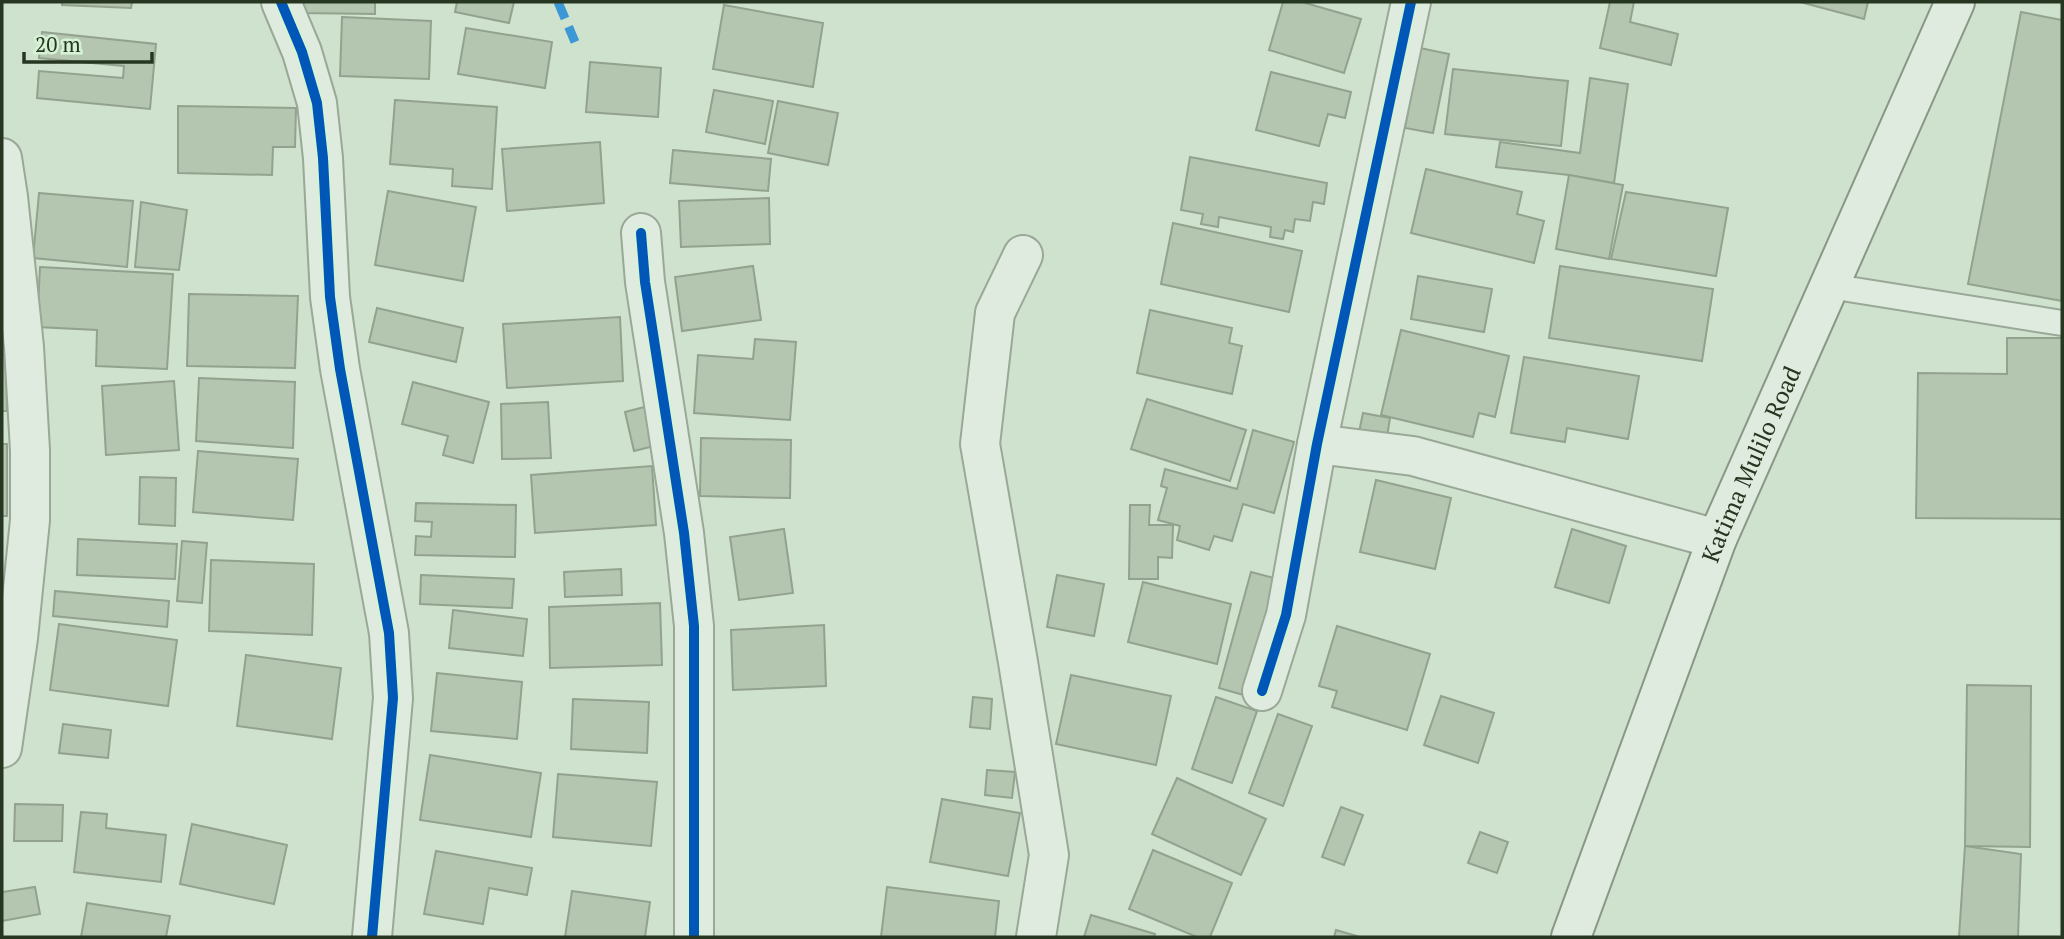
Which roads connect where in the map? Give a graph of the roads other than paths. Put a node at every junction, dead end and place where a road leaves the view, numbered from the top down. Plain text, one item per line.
1 (281, 2) edge
2 (1410, 2) edge
3 (1955, 2) edge
4 (2, 158) edge
5 (640, 233) dead end
6 (1023, 255) dead end
7 (1829, 286) junction
8 (2062, 323) edge
9 (1317, 444) junction
10 (1717, 539) junction
11 (1262, 691) dead end
12 (2, 748) edge
13 (372, 937) edge
14 (694, 937) edge
15 (1036, 937) edge
16 (1571, 937) edge

1 - 13 street
2 - 9 street
3 - 7 street, Katima Mulilo Road
4 - 12 street
5 - 14 street
6 - 15 street
7 - 8 lane
7 - 10 street, Katima Mulilo Road
9 - 10 street
9 - 11 street
10 - 16 street, Katima Mulilo Road

